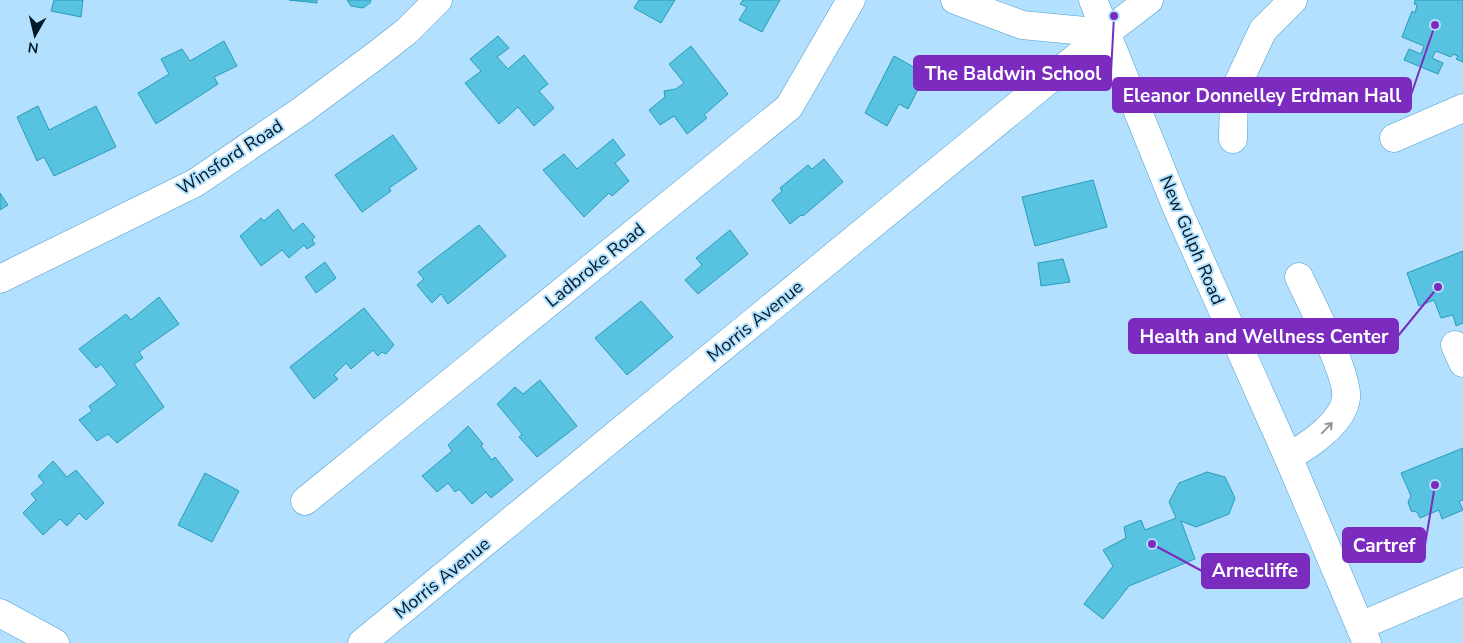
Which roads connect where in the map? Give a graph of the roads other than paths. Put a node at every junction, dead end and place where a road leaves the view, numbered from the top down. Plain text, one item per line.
1 (438, 0) edge
2 (851, 0) edge
3 (955, 0) edge
4 (1092, 0) edge
5 (1149, 0) edge
6 (1294, 0) edge
7 (1106, 33) junction
8 (1463, 108) edge
9 (1233, 138) dead end
10 (1394, 138) dead end
11 (1298, 277) dead end
12 (0, 279) edge
13 (1288, 457) junction
14 (305, 501) dead end
15 (1463, 582) edge
16 (0, 613) edge
17 (1363, 634) edge
18 (55, 643) edge
19 (362, 643) edge

1 - 12 street, Winsford Road
2 - 14 street, Ladbroke Road
3 - 7 street
4 - 7 street, New Gulph Road
5 - 7 street, Morris Avenue
6 - 9 street
7 - 13 street, New Gulph Road
7 - 19 street, Morris Avenue
8 - 10 street
13 -> 11 street
13 - 17 street, New Gulph Road
15 - 17 street
16 - 18 street

